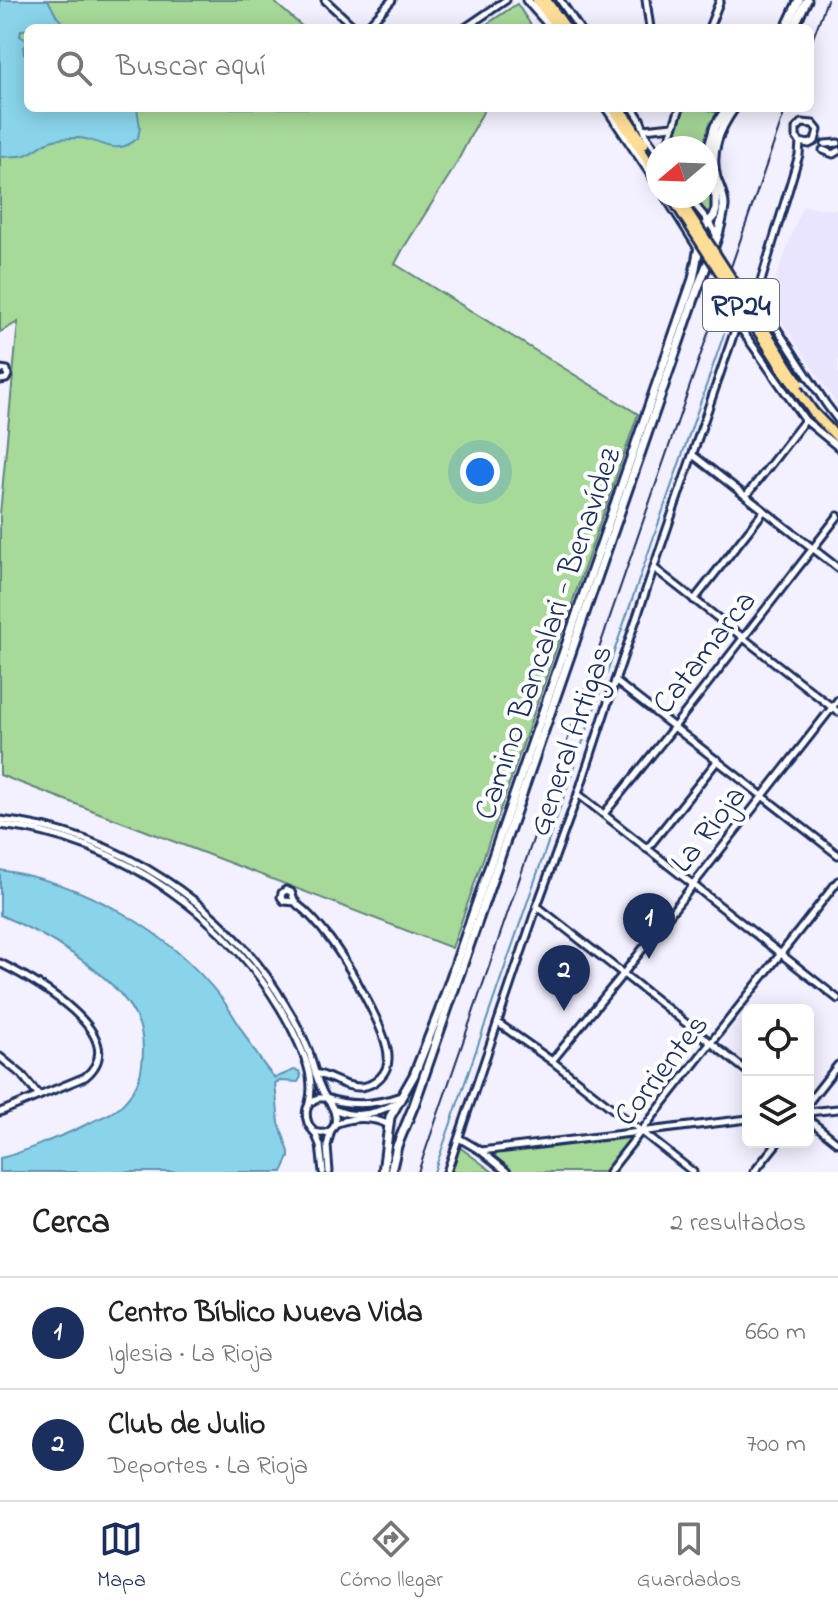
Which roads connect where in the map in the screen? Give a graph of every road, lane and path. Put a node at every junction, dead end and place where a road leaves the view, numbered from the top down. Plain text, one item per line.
1 (325, 0) edge
2 (392, 0) edge
3 (506, 0) edge
4 (527, 0) edge
5 (537, 0) edge
6 (546, 0) edge
7 (560, 0) edge
8 (646, 0) edge
9 (720, 0) edge
10 (799, 0) edge
11 (807, 0) edge
12 (351, 24) edge
13 (370, 24) edge
14 (471, 24) edge
15 (551, 24) edge
16 (552, 24) edge
17 (563, 24) edge
18 (576, 24) edge
19 (649, 24) edge
20 (711, 24) edge
21 (788, 24) edge
22 (795, 24) edge
23 (610, 112) edge
24 (616, 112) edge
25 (623, 112) edge
26 (634, 112) edge
27 (678, 112) edge
28 (724, 112) edge
29 (731, 112) edge
30 (673, 126) junction
31 (639, 130) junction
32 (670, 136) edge
33 (646, 138) edge
34 (800, 142) junction
35 (646, 143) edge
36 (838, 143) edge
37 (809, 144) junction
38 (838, 151) edge
39 (799, 155) junction
40 (646, 157) edge
41 (646, 166) edge
42 (675, 208) edge
43 (676, 208) edge
44 (685, 208) edge
45 (696, 208) edge
46 (709, 221) junction
47 (717, 237) junction
48 (697, 247) junction
49 (712, 254) junction
50 (755, 295) junction
51 (737, 324) junction
52 (0, 369) edge
53 (0, 380) edge
54 (816, 411) junction
55 (805, 420) junction
56 (838, 420) edge
57 (838, 430) edge
58 (838, 438) edge
59 (838, 447) edge
60 (693, 455) junction
61 (746, 496) junction
62 (764, 511) junction
63 (838, 516) edge
64 (812, 549) junction
65 (654, 568) junction
66 (838, 568) edge
67 (694, 600) junction
68 (743, 638) junction
69 (615, 681) junction
70 (838, 700) edge
71 (835, 709) edge
72 (674, 727) junction
73 (718, 760) junction
74 (578, 794) junction
75 (763, 796) junction
76 (604, 814) junction
77 (0, 822) edge
78 (647, 849) junction
79 (838, 855) edge
80 (838, 881) edge
81 (693, 884) junction
82 (296, 902) dead end
83 (537, 906) junction
84 (781, 954) junction
85 (0, 963) edge
86 (623, 974) junction
87 (838, 999) edge
88 (498, 1023) junction
89 (711, 1043) junction
90 (0, 1057) edge
91 (552, 1061) junction
92 (838, 1065) edge
93 (742, 1067) edge
94 (313, 1073) junction
95 (814, 1095) edge
96 (39, 1096) junction
97 (326, 1098) junction
98 (400, 1099) junction
99 (309, 1103) junction
100 (838, 1109) edge
101 (335, 1110) junction
102 (814, 1111) edge
103 (0, 1112) edge
104 (411, 1112) junction
105 (742, 1120) edge
106 (814, 1124) edge
107 (389, 1125) junction
108 (406, 1126) junction
109 (333, 1127) junction
110 (314, 1132) junction
111 (642, 1132) junction
112 (459, 1138) junction
113 (838, 1143) edge
114 (323, 1146) junction
115 (773, 1148) edge
116 (481, 1151) junction
117 (326, 1172) edge
118 (383, 1172) edge
119 (391, 1172) edge
120 (447, 1172) edge
121 (507, 1172) edge
122 (609, 1172) edge
123 (693, 1172) edge
124 (754, 1172) edge

1 - 12 street
2 - 13 street
3 - 14 street
4 - 15 main road
5 - 16 main road
6 - 17 main road
7 - 18 street
8 - 19 street
9 - 20 street
10 - 21 main road
11 - 22 main road
23 - 41 main road
24 - 40 main road
25 - 31 main road
26 - 31 street
27 - 30 street
28 - 46 main road, Camino Bancalari - Benavídez
29 - 47 main road, Camino Bancalari - Benavídez
30 - 31 street
30 - 32 street
31 - 33 street
31 - 35 main road
34 - 37 street
34 - 37 street
34 - 39 street
36 - 38 street
37 - 39 street
39 - 50 street, General Artigas
42 - 48 main road
43 - 54 main road, RP24, bridge
44 - 54 main road, RP24, bridge
45 - 46 street
46 - 47 street
46 - 48 main road, Camino Bancalari - Benavídez
47 - 49 main road, Camino Bancalari - Benavídez
48 - 49 main road
48 - 98 main road, Camino Bancalari - Benavídez
49 - 104 main road, Camino Bancalari - Benavídez
50 - 51 street, General Artigas
50 - 56 street
51 - 55 street
51 - 60 street, General Artigas
52 - 53 street
54 - 57 main road, RP24
54 - 58 main road, RP24
55 - 59 street
55 - 61 street
60 - 61 street
60 - 65 street, General Artigas
61 - 62 street
62 - 64 street
62 - 67 street
63 - 64 street, Catamarca
64 - 66 street
64 - 68 street, Catamarca
65 - 67 street
65 - 69 street, General Artigas
67 - 68 street
68 - 71 street
68 - 72 street, Catamarca
69 - 72 street
69 - 74 street, General Artigas
70 - 71 street, La Rioja
71 - 75 street, La Rioja
72 - 73 street
72 - 76 street, Catamarca
73 - 75 street
73 - 78 street
74 - 76 street
74 - 83 street, General Artigas
75 - 79 street
75 - 81 street, La Rioja
76 - 78 street
77 - 94 street
78 - 81 street
80 - 84 street, Corrientes
81 - 84 street
81 - 86 street, La Rioja
82 - 94 street
83 - 86 street
83 - 88 street, General Artigas
84 - 87 street
84 - 89 street, Corrientes
85 - 96 street
86 - 89 street
86 - 91 street, La Rioja
88 - 91 street
88 - 112 street, General Artigas
89 - 93 street
89 - 111 street, Corrientes
90 - 96 street
91 - 111 street
92 - 95 street
94 - 97 street
94 - 99 street
96 - 103 street
97 - 98 street
97 - 99 street
97 - 101 street
98 - 101 street
98 - 104 main road
98 - 107 main road, Camino Bancalari - Benavídez
99 - 110 street
100 - 102 street
101 - 109 street
104 - 108 main road, Camino Bancalari - Benavídez
105 - 111 street
106 - 113 street
107 - 108 main road
107 - 109 street
107 - 118 main road, Camino Bancalari - Benavídez
108 - 119 main road, Camino Bancalari - Benavídez
109 - 110 street
109 - 114 street
110 - 114 street
111 - 116 street
111 - 122 street, Corrientes
111 - 123 street
112 - 116 street
112 - 120 street, General Artigas
114 - 117 street
115 - 124 street
116 - 121 street

